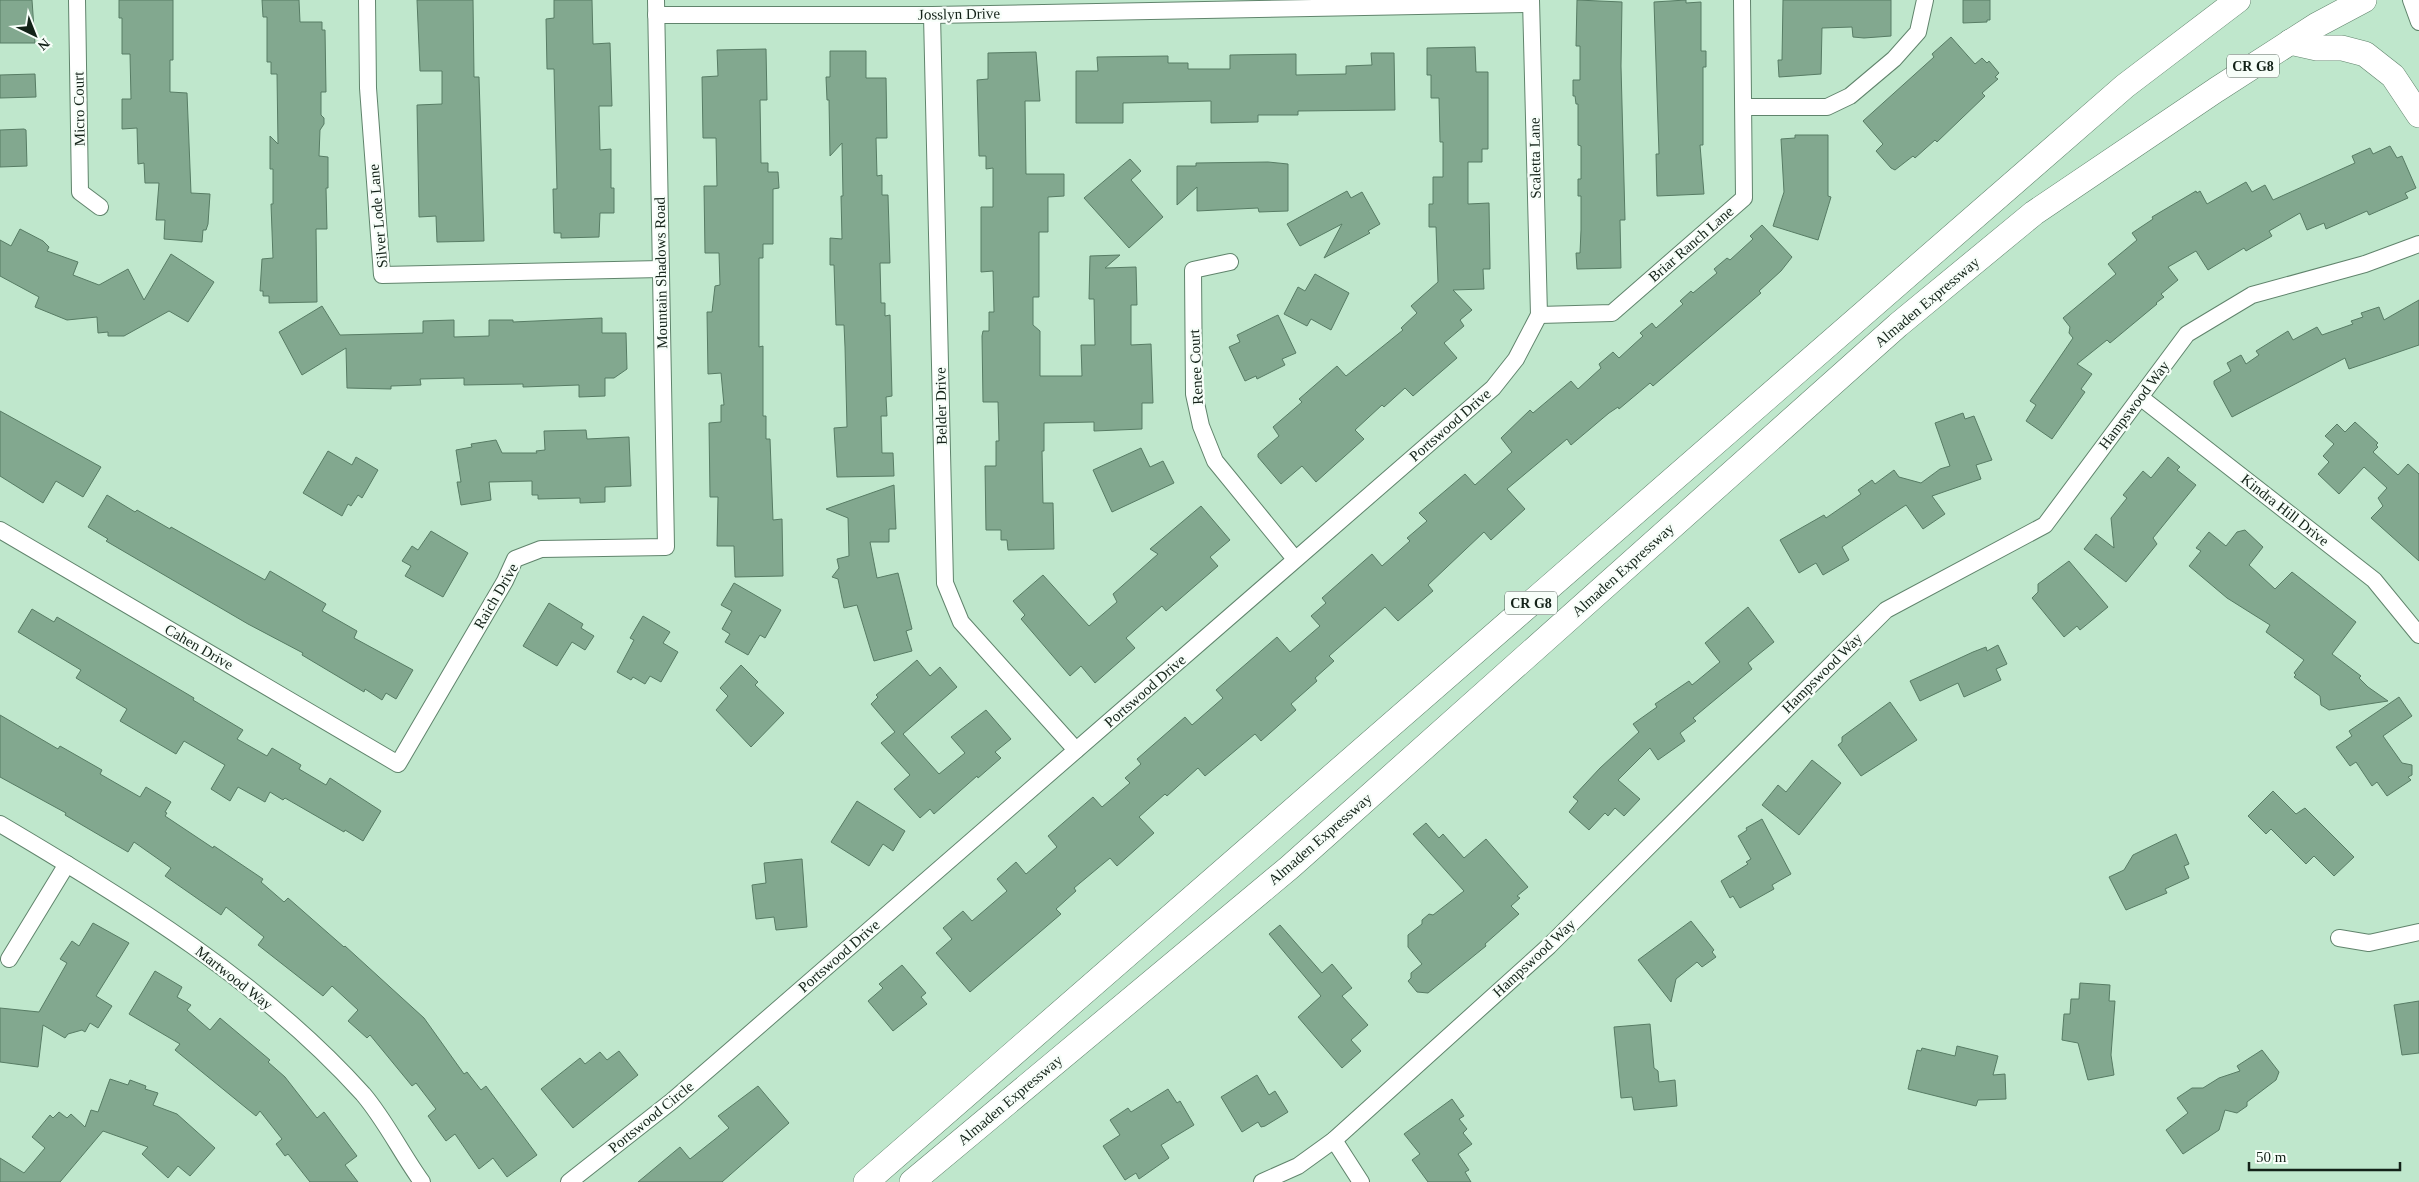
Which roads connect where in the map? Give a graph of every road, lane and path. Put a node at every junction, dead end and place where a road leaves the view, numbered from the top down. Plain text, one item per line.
1 (77, 0) edge
2 (367, 0) edge
3 (1742, 0) edge
4 (1925, 0) edge
5 (2238, 0) edge
6 (2364, 0) edge
7 (2412, 0) edge
8 (1531, 2) edge
9 (656, 8) edge
10 (932, 15) junction
11 (2419, 22) edge
12 (2290, 42) junction
13 (1744, 107) junction
14 (2419, 115) edge
15 (100, 207) dead end
16 (2419, 244) edge
17 (1230, 262) dead end
18 (661, 269) junction
19 (1539, 315) junction
20 (2140, 397) junction
21 (0, 530) edge
22 (666, 547) joint
23 (1296, 559) junction
24 (2419, 635) edge
25 (1076, 750) junction
26 (398, 764) joint
27 (0, 824) edge
28 (67, 864) junction
29 (2419, 932) edge
30 (2339, 938) dead end
31 (8, 959) dead end
32 (731, 1050) joint
33 (1334, 1140) junction
34 (422, 1182) edge
35 (569, 1182) edge
36 (866, 1182) edge
37 (912, 1182) edge
38 (1262, 1182) edge
39 (1361, 1182) edge

1 - 15 street, Micro Court
2 - 18 street, Silver Lode Lane
3 - 13 street, Briar Ranch Lane
4 - 13 street
5 - 36 main road, Almaden Expressway / CR G8
6 - 12 main road, Almaden Expressway / CR G8
7 - 11 street
8 - 10 street, Josslyn Drive
8 - 19 street, Scaletta Lane
9 - 10 street, Josslyn Drive
9 - 18 street, Mountain Shadows Road
10 - 25 street, Belder Drive
12 - 14 main road
12 - 37 main road, Almaden Expressway / CR G8
13 - 19 street, Briar Ranch Lane
16 - 20 street, Hampswood Way
17 - 23 street, Renee Court
18 - 22 street, Mountain Shadows Road
19 - 23 street, Portswood Drive
20 - 24 street, Kindra Hill Drive
20 - 33 street, Hampswood Way
21 - 26 street, Cahen Drive
22 - 26 street, Raich Drive
23 - 25 street, Portswood Drive
25 - 32 street, Portswood Drive
27 - 28 street, Martwood Way
28 - 31 street
28 - 34 street, Martwood Way
29 - 30 street
32 - 35 street, Portswood Circle
33 - 38 street, Hampswood Way
33 - 39 street

